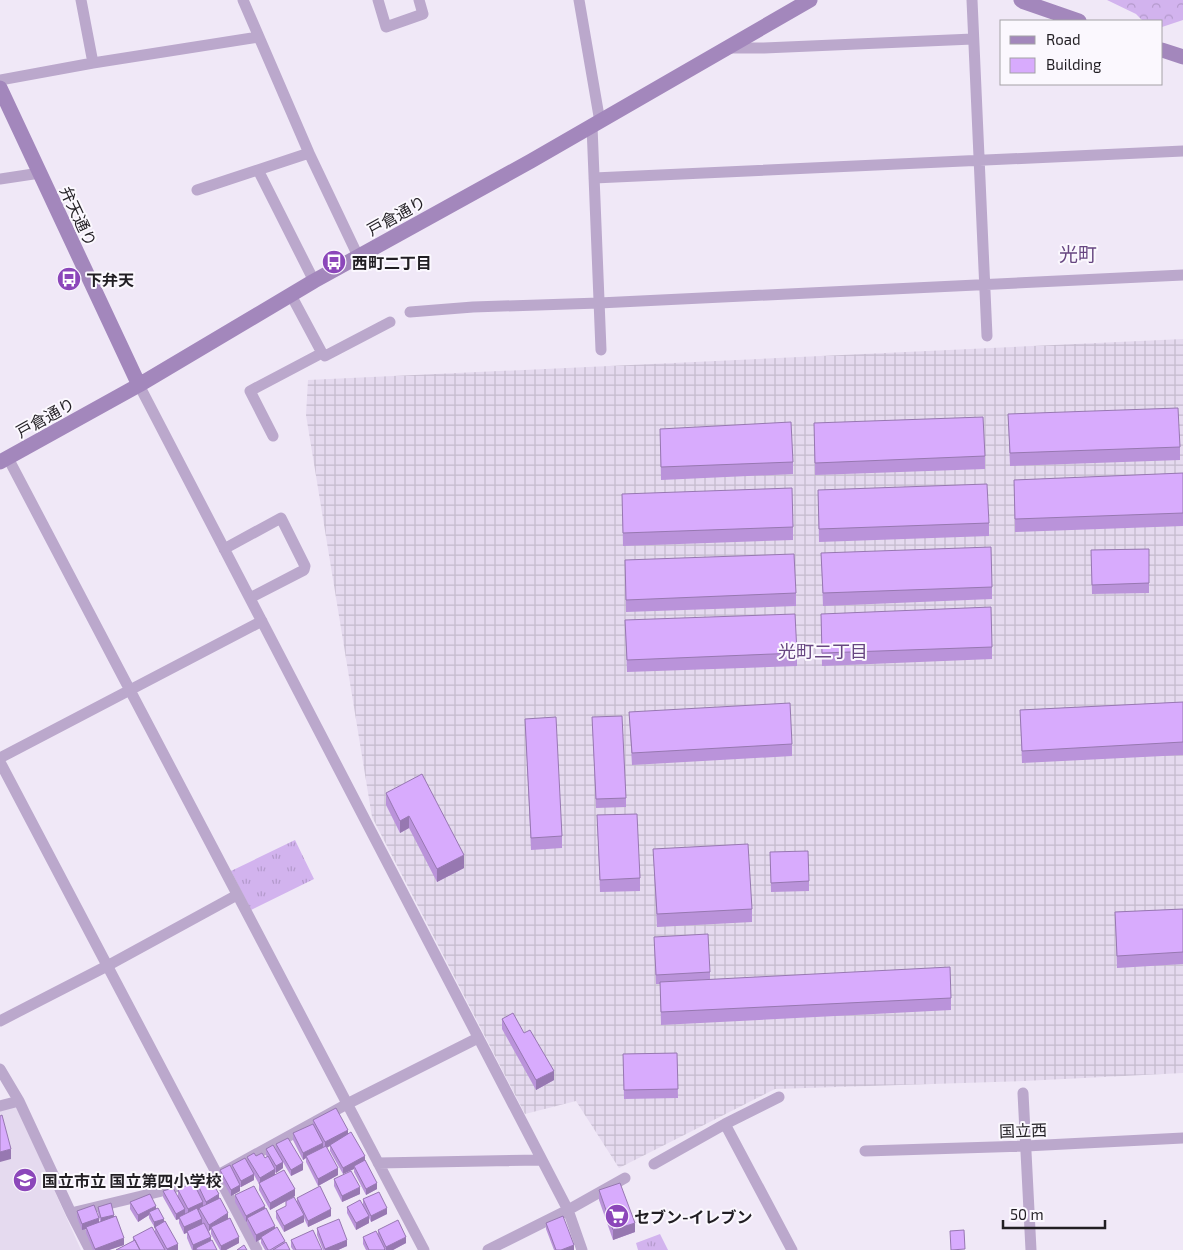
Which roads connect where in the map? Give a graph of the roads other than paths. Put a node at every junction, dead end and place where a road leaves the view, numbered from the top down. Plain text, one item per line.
1 (81, 0) edge
2 (243, 0) edge
3 (378, 0) edge
4 (419, 0) edge
5 (579, 0) edge
6 (810, 0) edge
7 (972, 0) edge
8 (1021, 0) edge
9 (1076, 20) edge
10 (258, 38) junction
11 (973, 39) junction
12 (727, 48) junction
13 (1163, 50) edge
14 (1183, 57) edge
15 (93, 63) junction
16 (0, 80) edge
17 (0, 88) edge
18 (596, 124) junction
19 (1183, 151) edge
20 (309, 153) junction
21 (978, 160) junction
22 (258, 170) junction
23 (40, 172) junction
24 (594, 178) junction
25 (0, 179) edge
26 (197, 190) dead end
27 (358, 256) junction
28 (1183, 275) edge
29 (314, 281) junction
30 (985, 285) junction
31 (291, 295) junction
32 (599, 303) junction
33 (410, 312) dead end
34 (390, 322) dead end
35 (987, 336) dead end
36 (601, 350) dead end
37 (322, 353) junction
38 (140, 385) junction
39 (273, 436) dead end
40 (4, 460) edge
41 (224, 548) junction
42 (250, 598) junction
43 (262, 620) junction
44 (130, 690) junction
45 (0, 760) edge
46 (237, 895) junction
47 (107, 966) junction
48 (0, 1021) edge
49 (478, 1038) junction
50 (0, 1069) edge
51 (1023, 1093) dead end
52 (779, 1097) dead end
53 (19, 1101) junction
54 (347, 1104) junction
55 (0, 1106) edge
56 (725, 1124) junction
57 (1183, 1138) edge
58 (1026, 1146) junction
59 (864, 1151) dead end
60 (542, 1160) junction
61 (378, 1162) junction
62 (654, 1164) dead end
63 (218, 1175) junction
64 (625, 1178) dead end
65 (568, 1210) junction
66 (71, 1213) junction
67 (90, 1250) edge
68 (257, 1250) edge
69 (424, 1250) edge
70 (488, 1250) edge
71 (582, 1250) edge
72 (792, 1250) edge
73 (1031, 1250) edge

1 - 15 street
2 - 10 street
3 - 4 street
5 - 18 street
6 - 12 street, 戸倉通り
7 - 11 street
8 - 9 street
10 - 15 street
10 - 20 street
11 - 12 street
11 - 21 street
12 - 18 street, 戸倉通り
13 - 14 street
15 - 16 street
17 - 23 street, 弁天通り
18 - 24 street
18 - 27 street, 戸倉通り
19 - 21 street
20 - 22 street
20 - 27 street
21 - 24 street
21 - 30 street
22 - 26 street
22 - 29 street
23 - 25 street
23 - 38 street, 弁天通り
24 - 32 street
27 - 29 street, 戸倉通り
28 - 30 street
29 - 31 street, 戸倉通り
30 - 32 street
30 - 35 street
31 - 37 street
31 - 38 street, 戸倉通り
32 - 33 street
32 - 36 street
34 - 37 street
37 - 39 street
38 - 40 street, 戸倉通り
38 - 41 street
40 - 44 street
41 - 42 street
41 - 42 street
42 - 43 street
43 - 44 street
43 - 49 street
44 - 45 street
44 - 46 street
45 - 47 street
46 - 47 street
46 - 54 street
47 - 48 street
47 - 63 street
49 - 54 street
49 - 60 street
50 - 53 street
51 - 58 street
52 - 56 street
53 - 55 street
53 - 66 street
54 - 61 street
54 - 63 street
56 - 62 street
56 - 72 street
57 - 58 street, 国立西
58 - 59 street, 国立西
58 - 73 street
60 - 61 street
60 - 65 street
61 - 69 street
63 - 66 street
63 - 68 street
64 - 65 street
65 - 70 street
65 - 71 street
66 - 67 street

